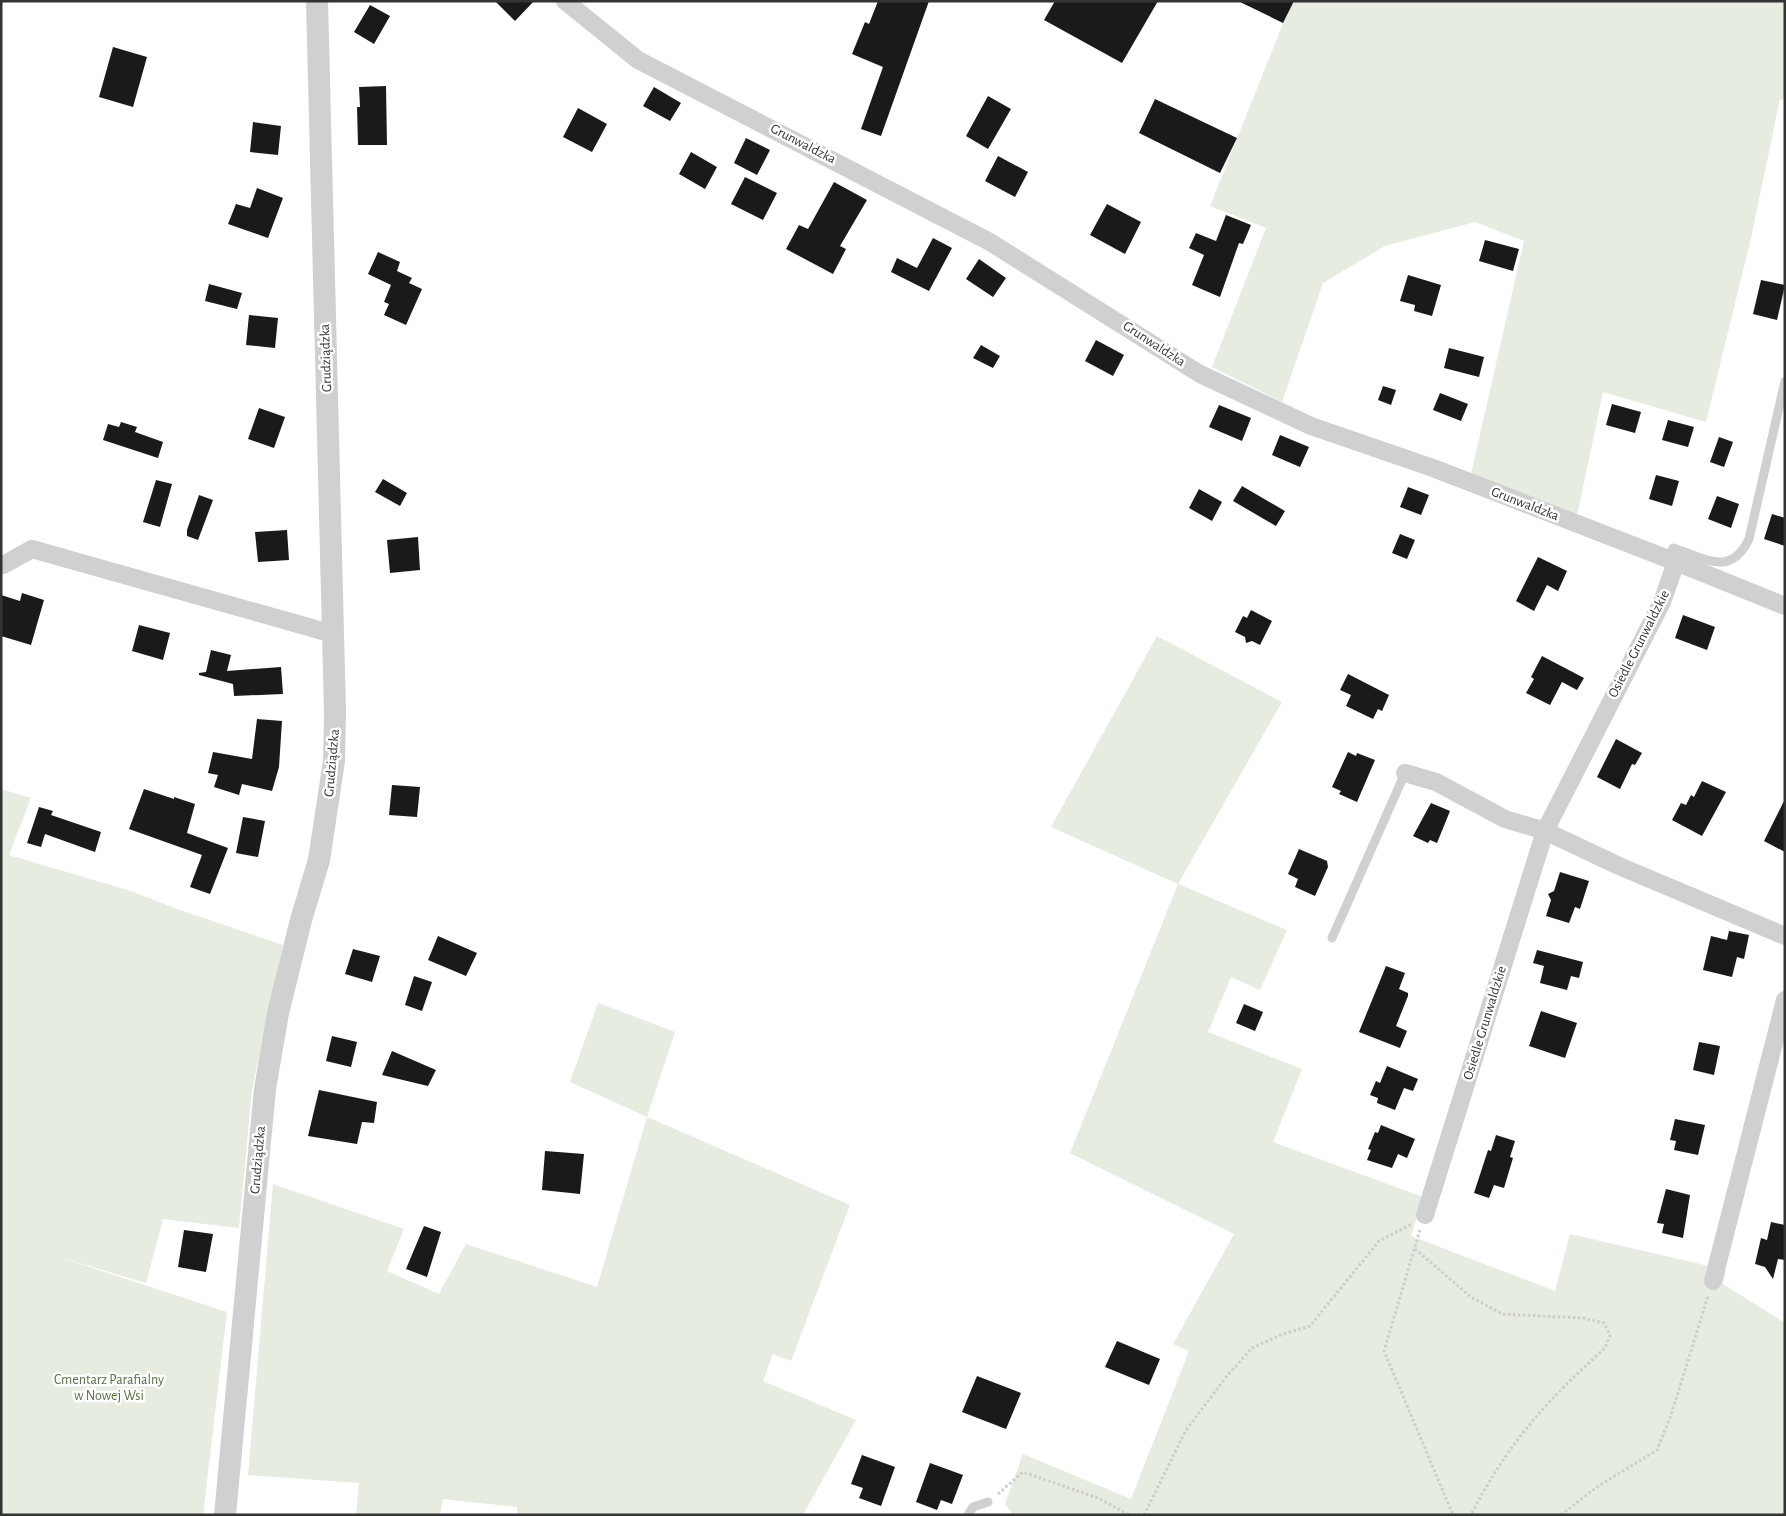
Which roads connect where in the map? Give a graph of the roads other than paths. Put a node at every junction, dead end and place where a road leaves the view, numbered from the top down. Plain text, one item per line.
1 (317, 1) edge
2 (564, 1) edge
3 (1785, 381) edge
4 (1672, 560) junction
5 (3, 565) dead end
6 (1785, 606) edge
7 (333, 634) junction
8 (1405, 774) joint
9 (1545, 831) junction
10 (1785, 936) edge
11 (1332, 938) dead end
12 (1785, 1000) edge
13 (1425, 1215) road end
14 (1712, 1281) road end
15 (988, 1502) road end
16 (225, 1515) edge
17 (968, 1515) edge

1 - 7 street, Grudziądzka
2 - 4 street, Grunwaldzka
3 - 4 lane
4 - 6 street, Grunwaldzka
4 - 9 street, Osiedle Grunwaldzkie
5 - 7 street
7 - 16 street, Grudziądzka
8 - 9 street
8 - 11 lane
9 - 10 street
9 - 13 street, Osiedle Grunwaldzkie
12 - 14 street
15 - 17 lane

